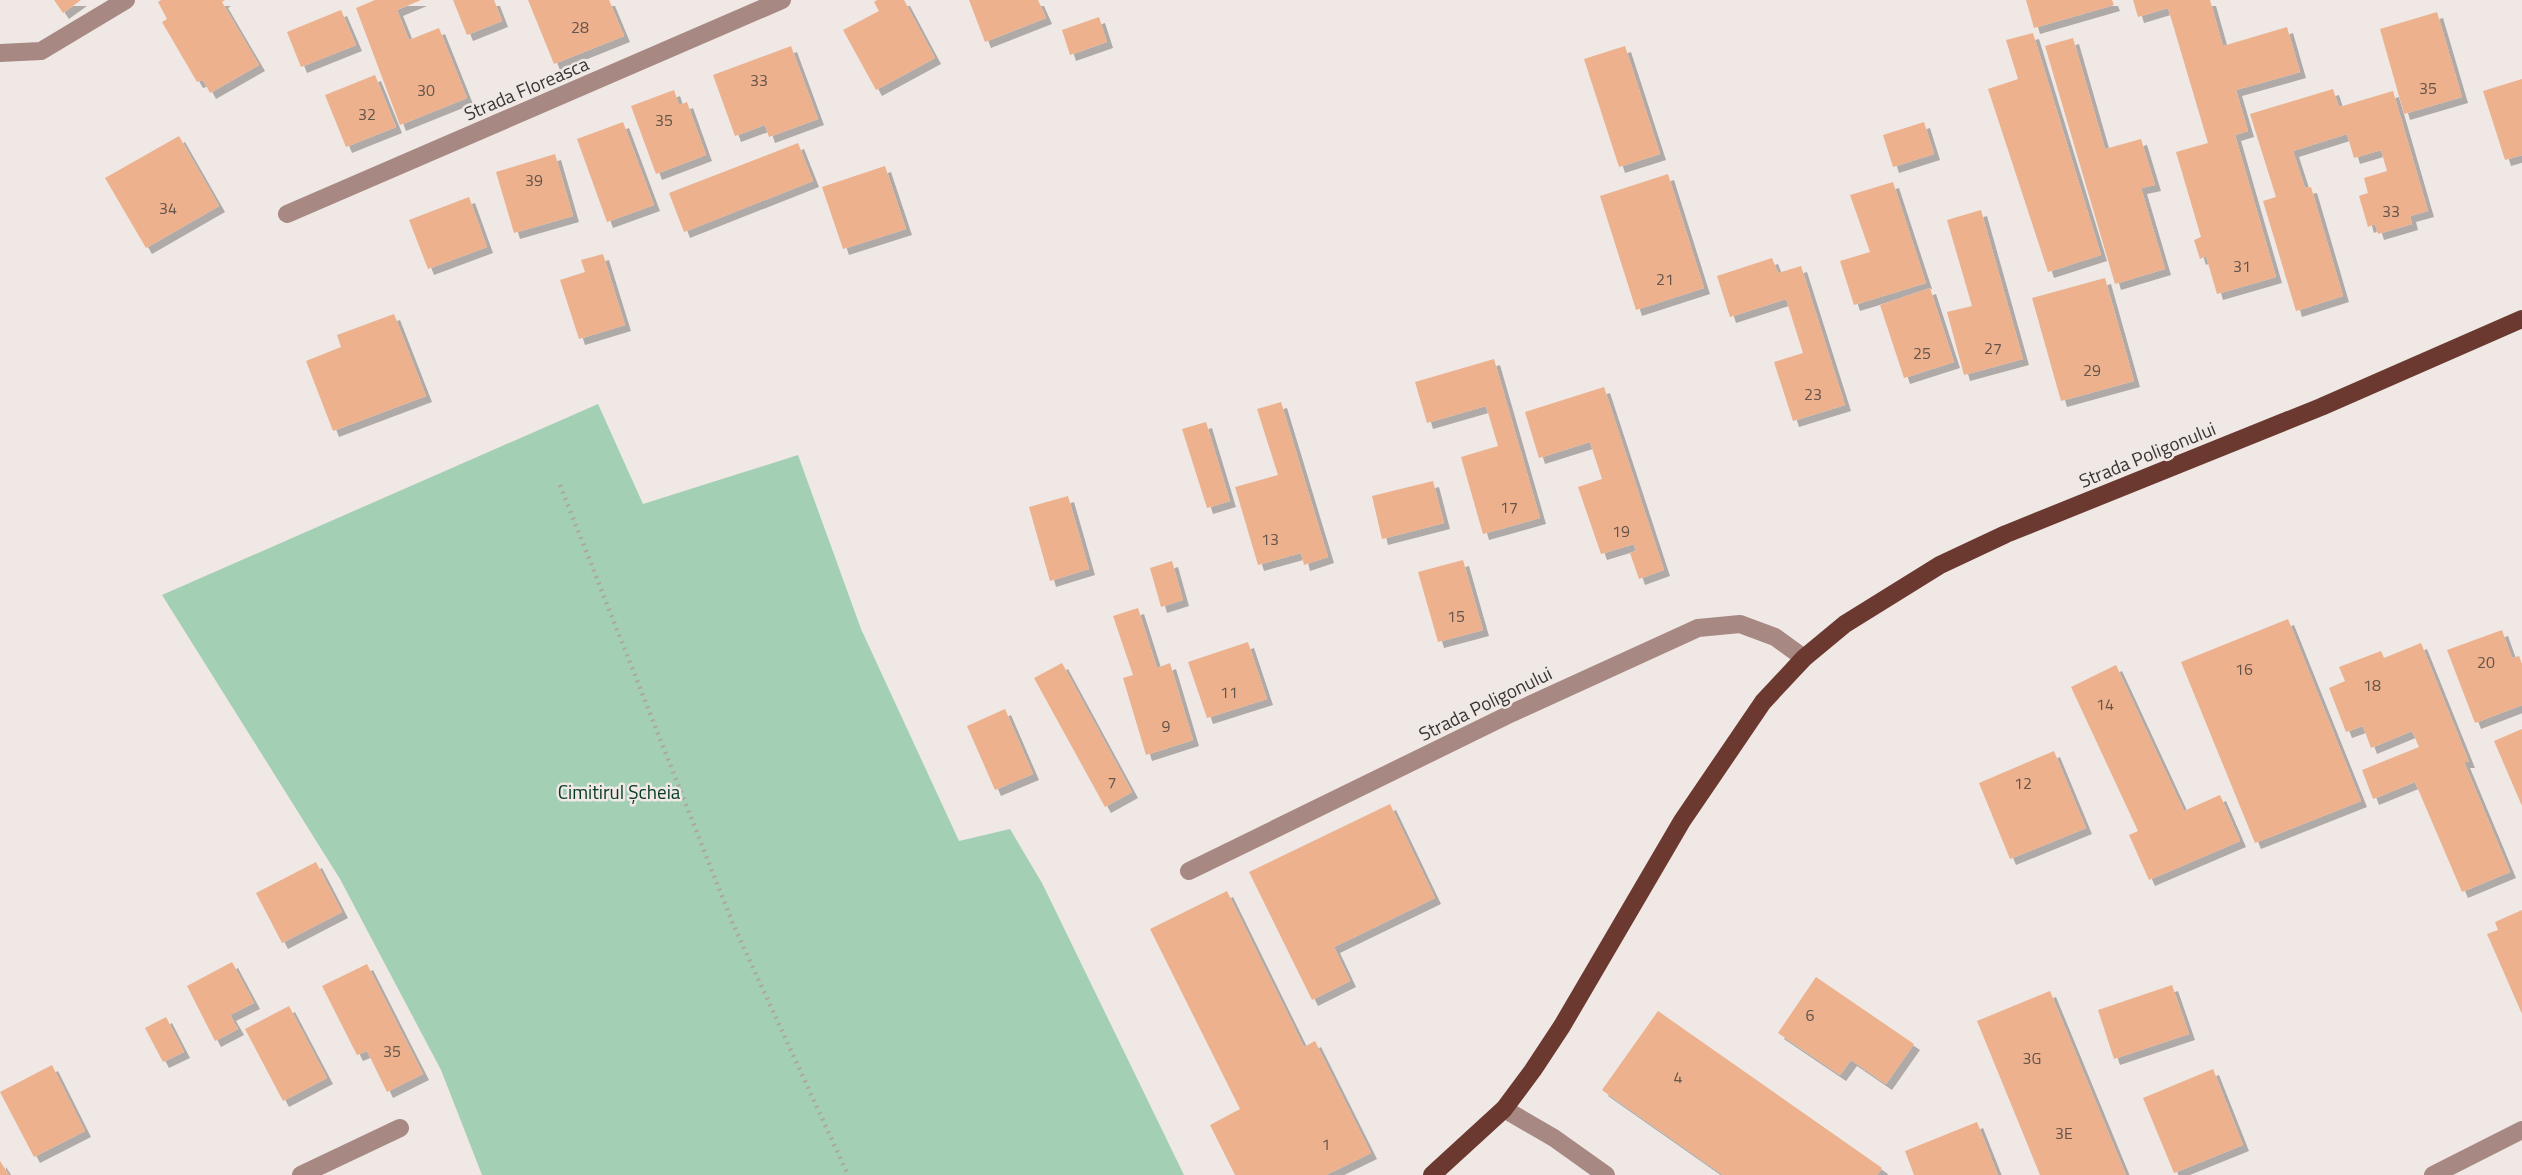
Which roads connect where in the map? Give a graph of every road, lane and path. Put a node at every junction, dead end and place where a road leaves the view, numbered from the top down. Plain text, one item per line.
1 (126, 0) edge
2 (782, 0) edge
3 (0, 53) edge
4 (287, 214) dead end
5 (2522, 319) edge
6 (560, 485) dead end
7 (1804, 658) junction
8 (1189, 871) dead end
9 (1504, 1109) junction
10 (400, 1128) dead end
11 (2522, 1130) edge
12 (304, 1174) edge
13 (848, 1175) edge
14 (1432, 1175) edge
15 (1606, 1175) edge
16 (2433, 1175) edge

1 - 3 street
2 - 4 street, Strada Floreasca
5 - 7 main road, Strada Poligonului
6 - 13 path
7 - 8 street, Strada Poligonului
7 - 9 main road, Strada Poligonului
9 - 14 main road, Strada Poligonului
9 - 15 street
10 - 12 street
11 - 16 street

